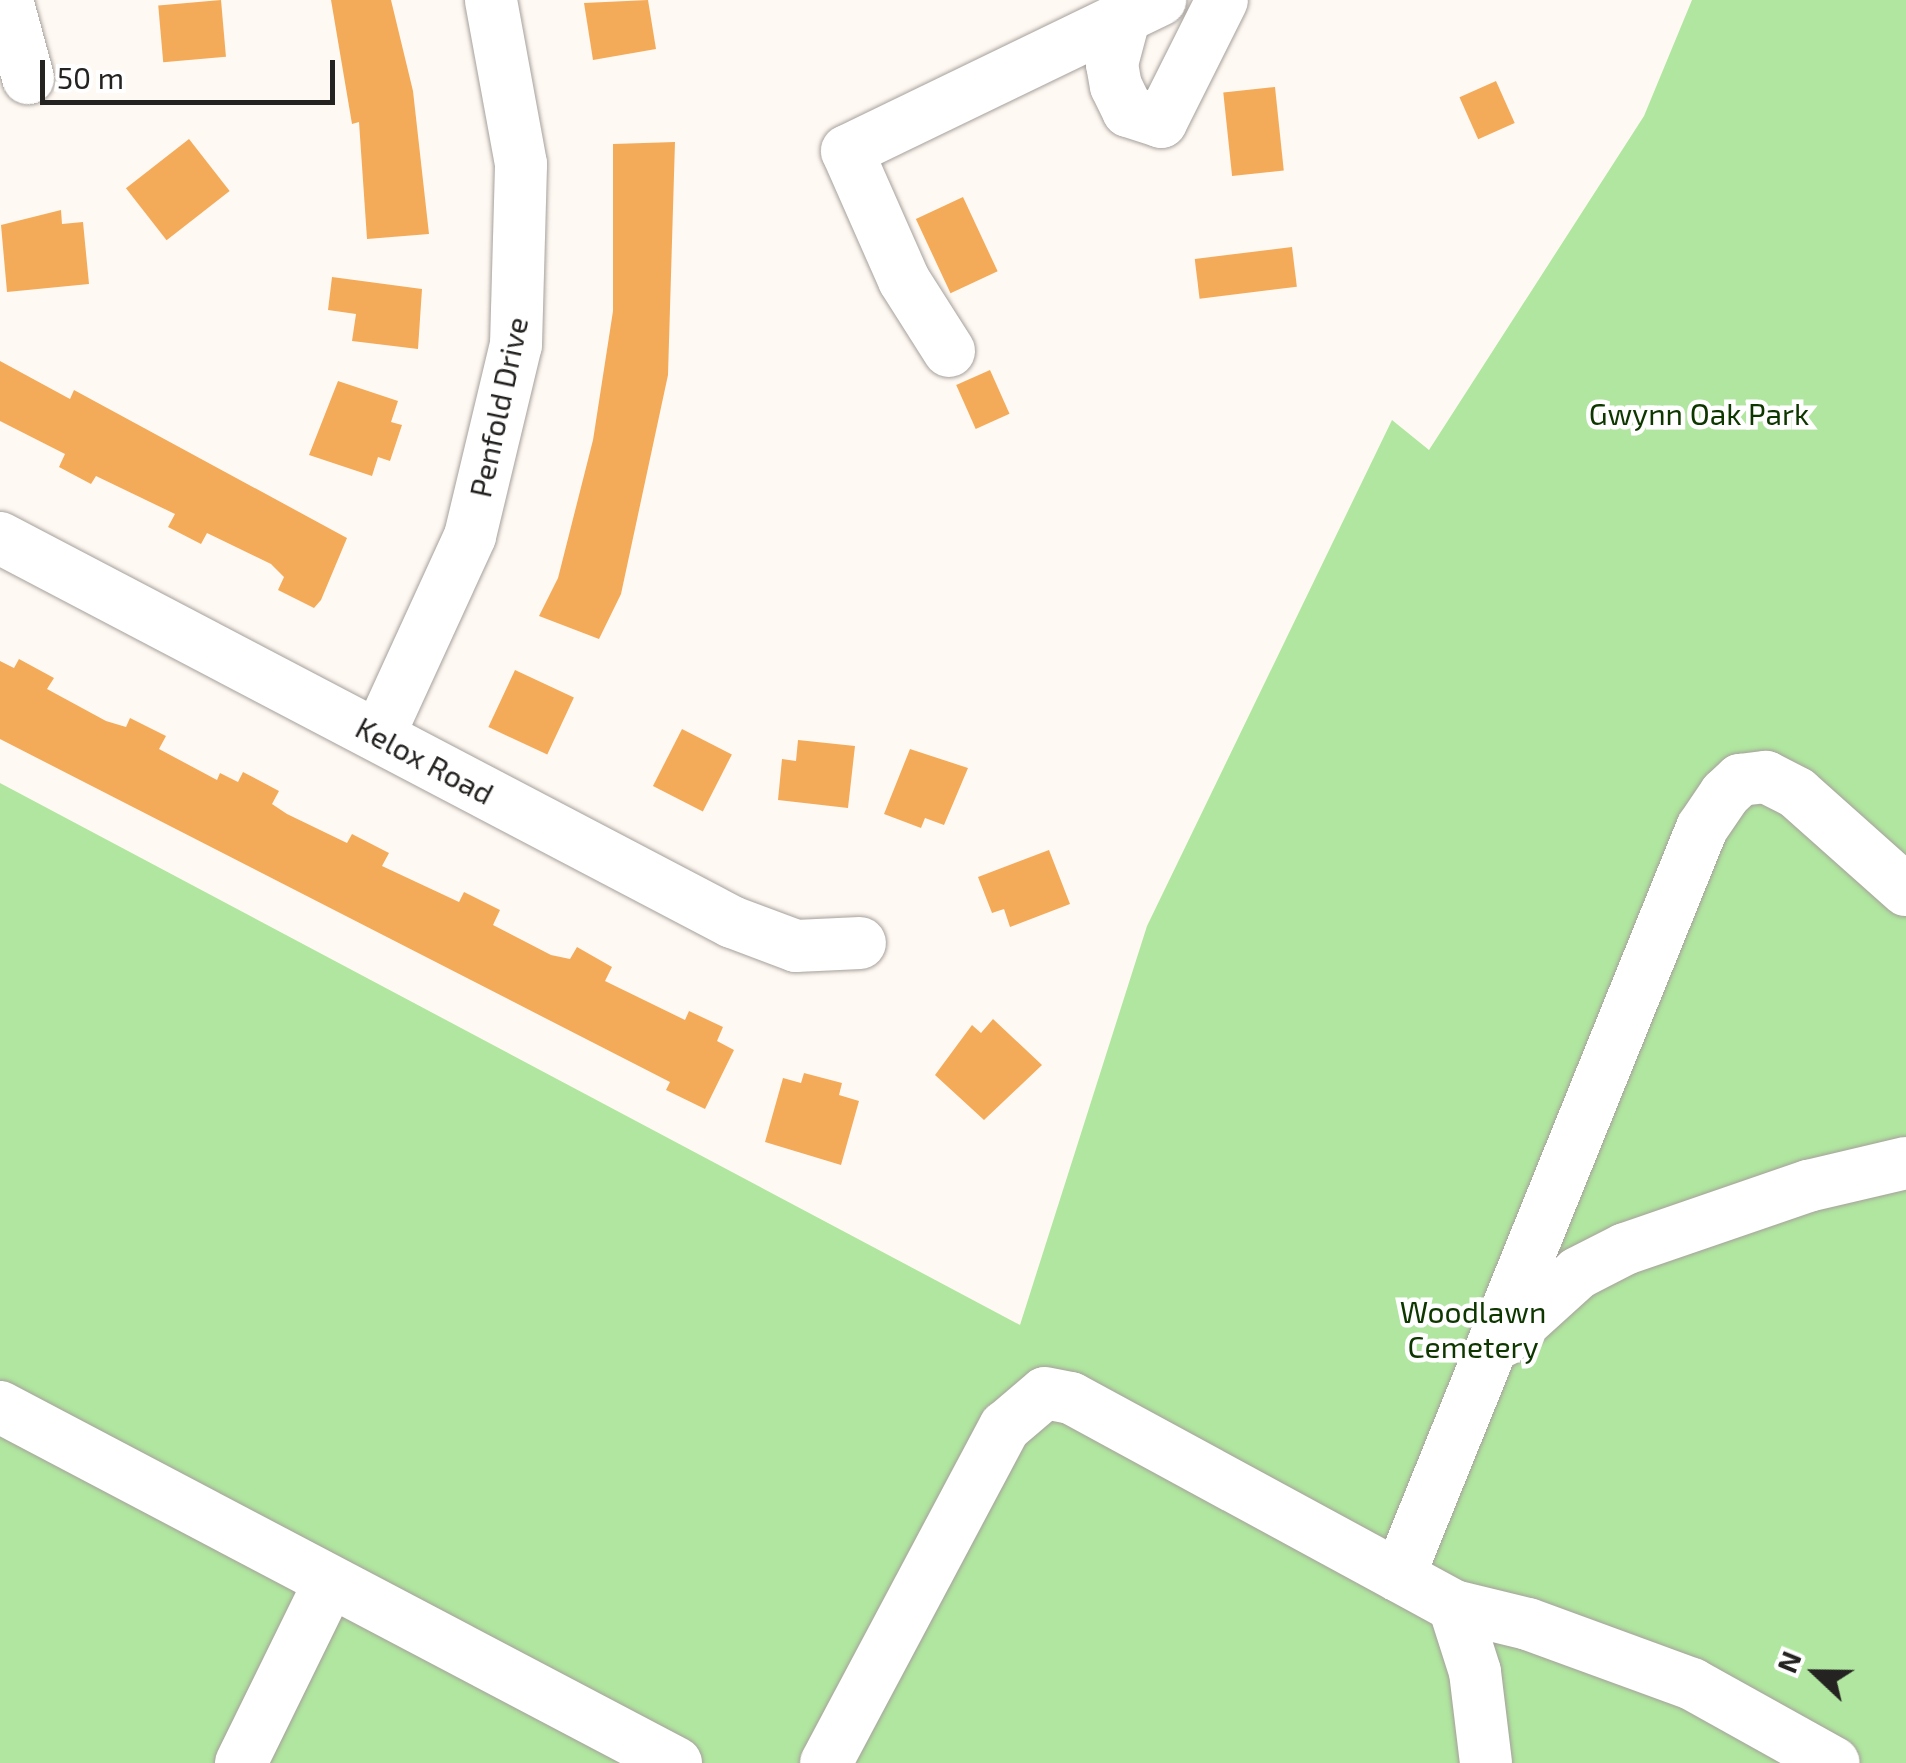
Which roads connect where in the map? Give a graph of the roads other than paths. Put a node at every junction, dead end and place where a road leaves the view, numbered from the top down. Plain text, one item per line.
1 (8, 0) edge
2 (491, 0) edge
3 (1222, 0) edge
4 (1142, 9) edge
5 (28, 78) dead end
6 (948, 351) dead end
7 (0, 538) edge
8 (379, 736) junction
9 (1906, 890) edge
10 (860, 942) dead end
11 (1906, 1163) edge
12 (1488, 1357) junction
13 (9, 1419) edge
14 (1399, 1576) junction
15 (329, 1583) junction
16 (1454, 1606) junction
17 (241, 1763) edge
18 (676, 1763) edge
19 (826, 1763) edge
20 (1486, 1763) edge
21 (1834, 1763) edge

1 - 5 street
2 - 8 street, Penfold Drive
3 - 4 street
4 - 6 street
7 - 8 street, Kelox Road
8 - 10 street, Kelox Road
9 - 12 street
11 - 12 street
12 - 14 street
13 - 15 street
14 - 16 street
14 - 19 street
15 - 17 street
15 - 18 street
16 - 20 street
16 - 21 street

